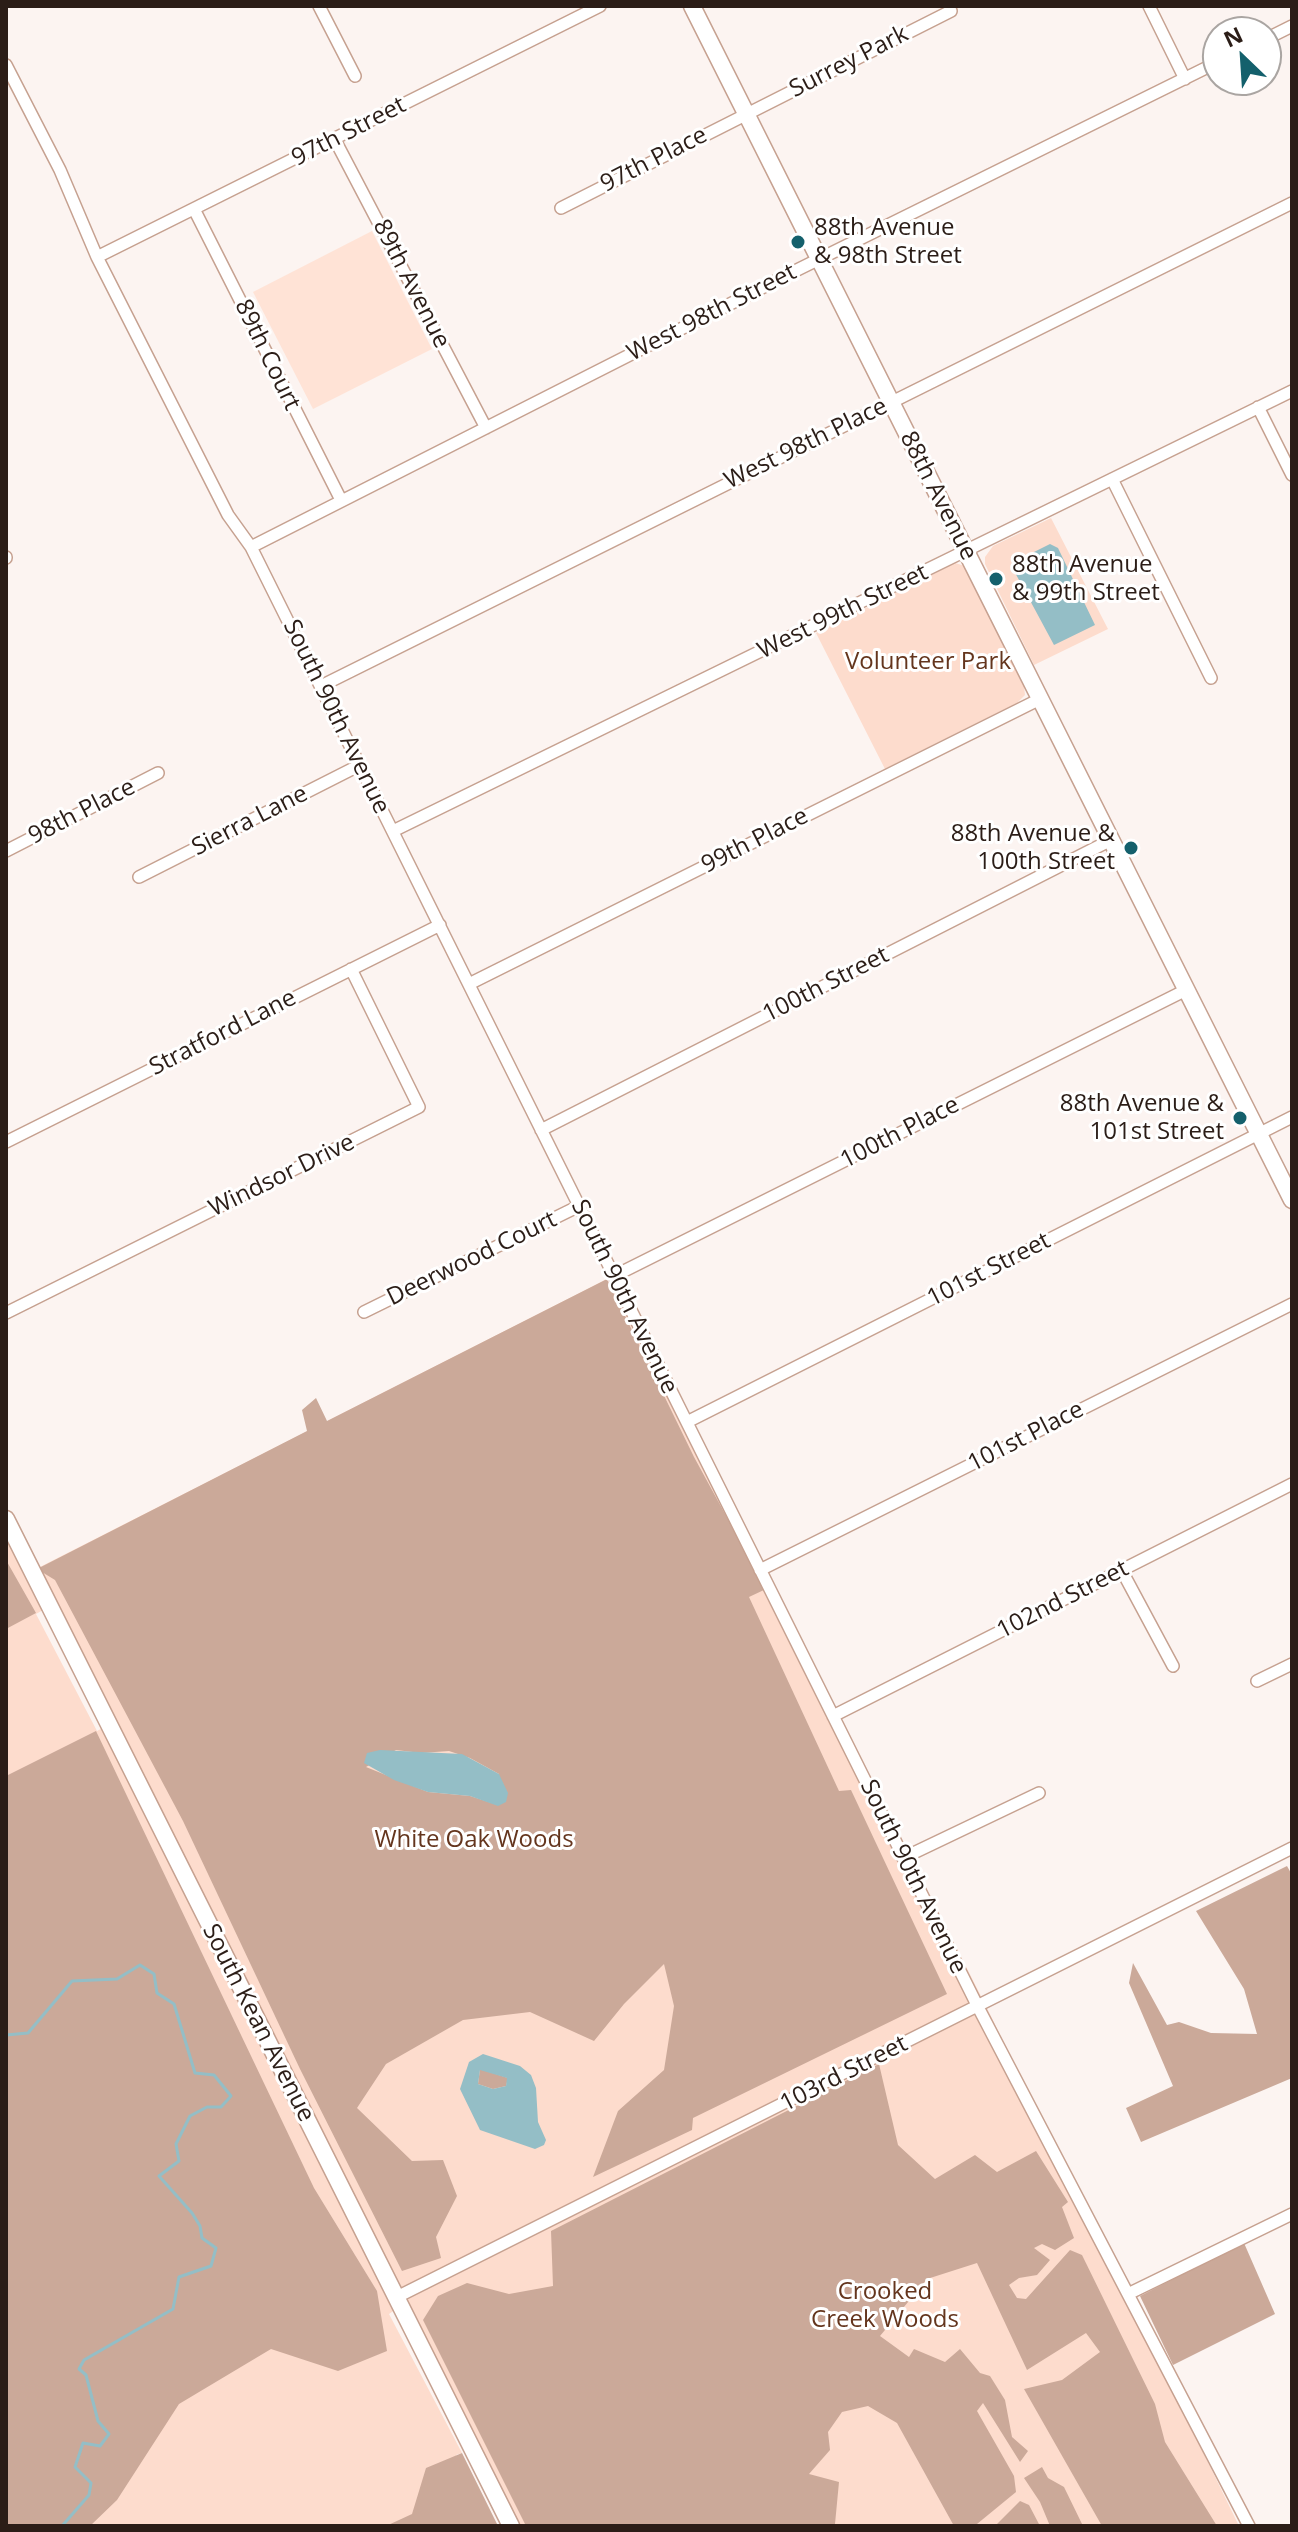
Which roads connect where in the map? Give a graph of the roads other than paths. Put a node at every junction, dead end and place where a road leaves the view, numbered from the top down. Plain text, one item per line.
1 (319, 6) edge
2 (600, 6) edge
3 (692, 6) edge
4 (1149, 6) edge
5 (951, 11) dead end
6 (6, 65) edge
7 (1202, 70) edge
8 (355, 76) dead end
9 (1185, 79) junction
10 (746, 113) junction
11 (335, 140) junction
12 (1292, 203) edge
13 (561, 208) dead end
14 (194, 209) junction
15 (97, 257) junction
16 (820, 259) junction
17 (1292, 391) edge
18 (891, 402) junction
19 (1258, 407) junction
20 (486, 428) junction
21 (1292, 475) edge
22 (1112, 479) junction
23 (341, 500) junction
24 (251, 547) junction
25 (966, 552) junction
26 (1211, 678) dead end
27 (321, 686) junction
28 (1040, 699) junction
29 (360, 765) junction
30 (158, 773) dead end
31 (393, 831) junction
32 (1111, 840) junction
33 (6, 851) edge
34 (139, 877) dead end
35 (440, 925) junction
36 (351, 969) junction
37 (469, 984) junction
38 (1186, 990) junction
39 (1292, 1117) edge
40 (541, 1130) junction
41 (1259, 1134) junction
42 (6, 1142) edge
43 (1292, 1200) edge
44 (579, 1206) junction
45 (614, 1276) junction
46 (1292, 1304) edge
47 (7, 1311) edge
48 (364, 1312) dead end
49 (687, 1422) junction
50 (1292, 1484) edge
51 (6, 1519) edge
52 (760, 1570) junction
53 (1122, 1571) junction
54 (1292, 1664) edge
55 (1173, 1666) dead end
56 (1257, 1681) dead end
57 (833, 1716) junction
58 (1039, 1793) dead end
59 (1292, 1848) edge
60 (903, 1858) junction
61 (978, 2007) junction
62 (1292, 2214) edge
63 (1128, 2294) junction
64 (395, 2298) junction
65 (511, 2526) edge
66 (1249, 2526) edge

1 - 8 street
2 - 11 street, 97th Street
3 - 10 street, 88th Avenue
4 - 9 street
5 - 10 street, Surrey Park
6 - 15 street, South 90th Avenue
7 - 9 street, West 98th Street
9 - 16 street, West 98th Street
10 - 13 street, 97th Place
10 - 16 street, 88th Avenue
11 - 14 street, 97th Street
11 - 20 street, 89th Avenue
12 - 18 street, West 98th Place
14 - 15 street, 97th Street
14 - 23 street, 89th Court
15 - 24 street, South 90th Avenue
16 - 18 street, 88th Avenue
16 - 20 street, West 98th Street
17 - 19 street, West 99th Street
18 - 25 street, 88th Avenue
18 - 27 street, West 98th Place
19 - 21 street
19 - 22 street, West 99th Street
20 - 23 street, West 98th Street
22 - 25 street, West 99th Street
22 - 26 street
23 - 24 street, West 98th Street
24 - 27 street, South 90th Avenue
25 - 28 street, 88th Avenue
25 - 31 street, West 99th Street
27 - 29 street, South 90th Avenue
28 - 32 street, 88th Avenue
28 - 37 street, 99th Place
29 - 31 street, South 90th Avenue
29 - 34 street, Sierra Lane
30 - 33 street, 98th Place
31 - 35 street, South 90th Avenue
32 - 38 street, 88th Avenue
32 - 40 street, 100th Street
35 - 36 street, Stratford Lane
35 - 37 street, South 90th Avenue
36 - 42 street, Stratford Lane
36 - 47 street, Windsor Drive
37 - 40 street, South 90th Avenue
38 - 41 street, 88th Avenue
38 - 45 street, 100th Place
39 - 41 street, 101st Street
40 - 44 street, South 90th Avenue
41 - 43 street, 88th Avenue
41 - 49 street, 101st Street
44 - 45 street, South 90th Avenue
44 - 48 street, Deerwood Court
45 - 49 street, South 90th Avenue
46 - 52 street, 101st Place
49 - 52 street, South 90th Avenue
50 - 53 street, 102nd Street
51 - 64 street, South Kean Avenue
52 - 57 street, South 90th Avenue
53 - 55 street
53 - 57 street, 102nd Street
54 - 56 street
57 - 60 street, South 90th Avenue
58 - 60 street
59 - 61 street, 103rd Street
60 - 61 street, South 90th Avenue
61 - 63 street, South 90th Avenue
61 - 64 street, 103rd Street
62 - 63 street
63 - 66 street, South 90th Avenue
64 - 65 street, South Kean Avenue

